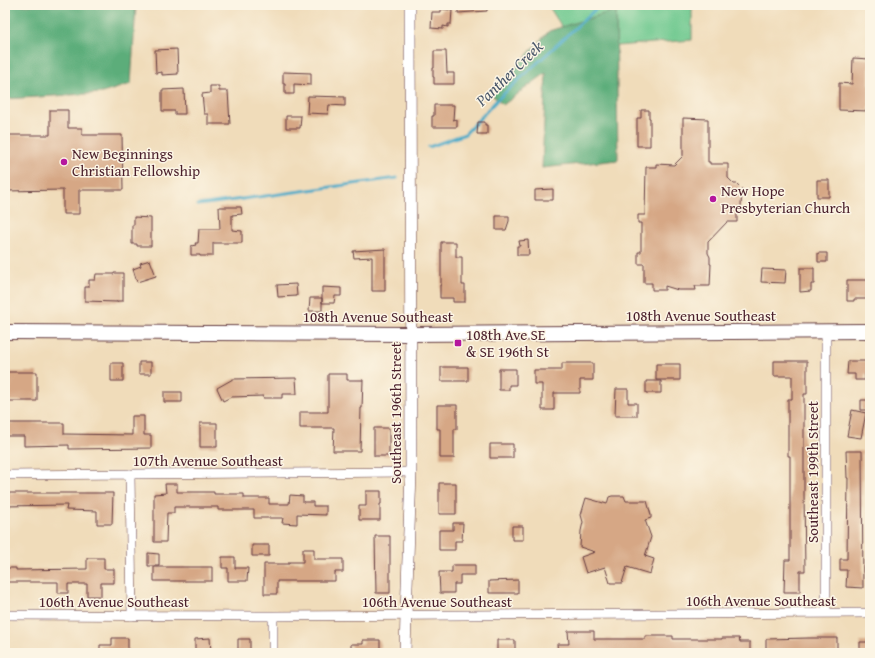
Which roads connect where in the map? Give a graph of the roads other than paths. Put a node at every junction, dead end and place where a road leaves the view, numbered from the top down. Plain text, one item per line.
1 (410, 5) edge
2 (870, 331) edge
3 (5, 332) edge
4 (826, 332) junction
5 (410, 334) junction
6 (411, 472) junction
7 (130, 474) junction
8 (5, 475) edge
9 (826, 613) junction
10 (870, 613) edge
11 (5, 615) edge
12 (132, 616) junction
13 (273, 616) junction
14 (406, 616) junction
15 (274, 653) edge
16 (405, 653) edge

1 - 5 street, Southeast 196th Street
2 - 4 main road, 108th Avenue Southeast
3 - 5 main road, 108th Avenue Southeast
4 - 5 main road, 108th Avenue Southeast
4 - 9 street, Southeast 199th Street
5 - 6 street, Southeast 196th Street
6 - 7 street, 107th Avenue Southeast
6 - 14 street, Southeast 196th Street
7 - 8 street, 107th Avenue Southeast
7 - 12 street
9 - 10 street, 106th Avenue Southeast
9 - 14 street, 106th Avenue Southeast
11 - 12 street, 106th Avenue Southeast
12 - 13 street, 106th Avenue Southeast
13 - 14 street, 106th Avenue Southeast
13 - 15 street
14 - 16 street, Southeast 196th Street

